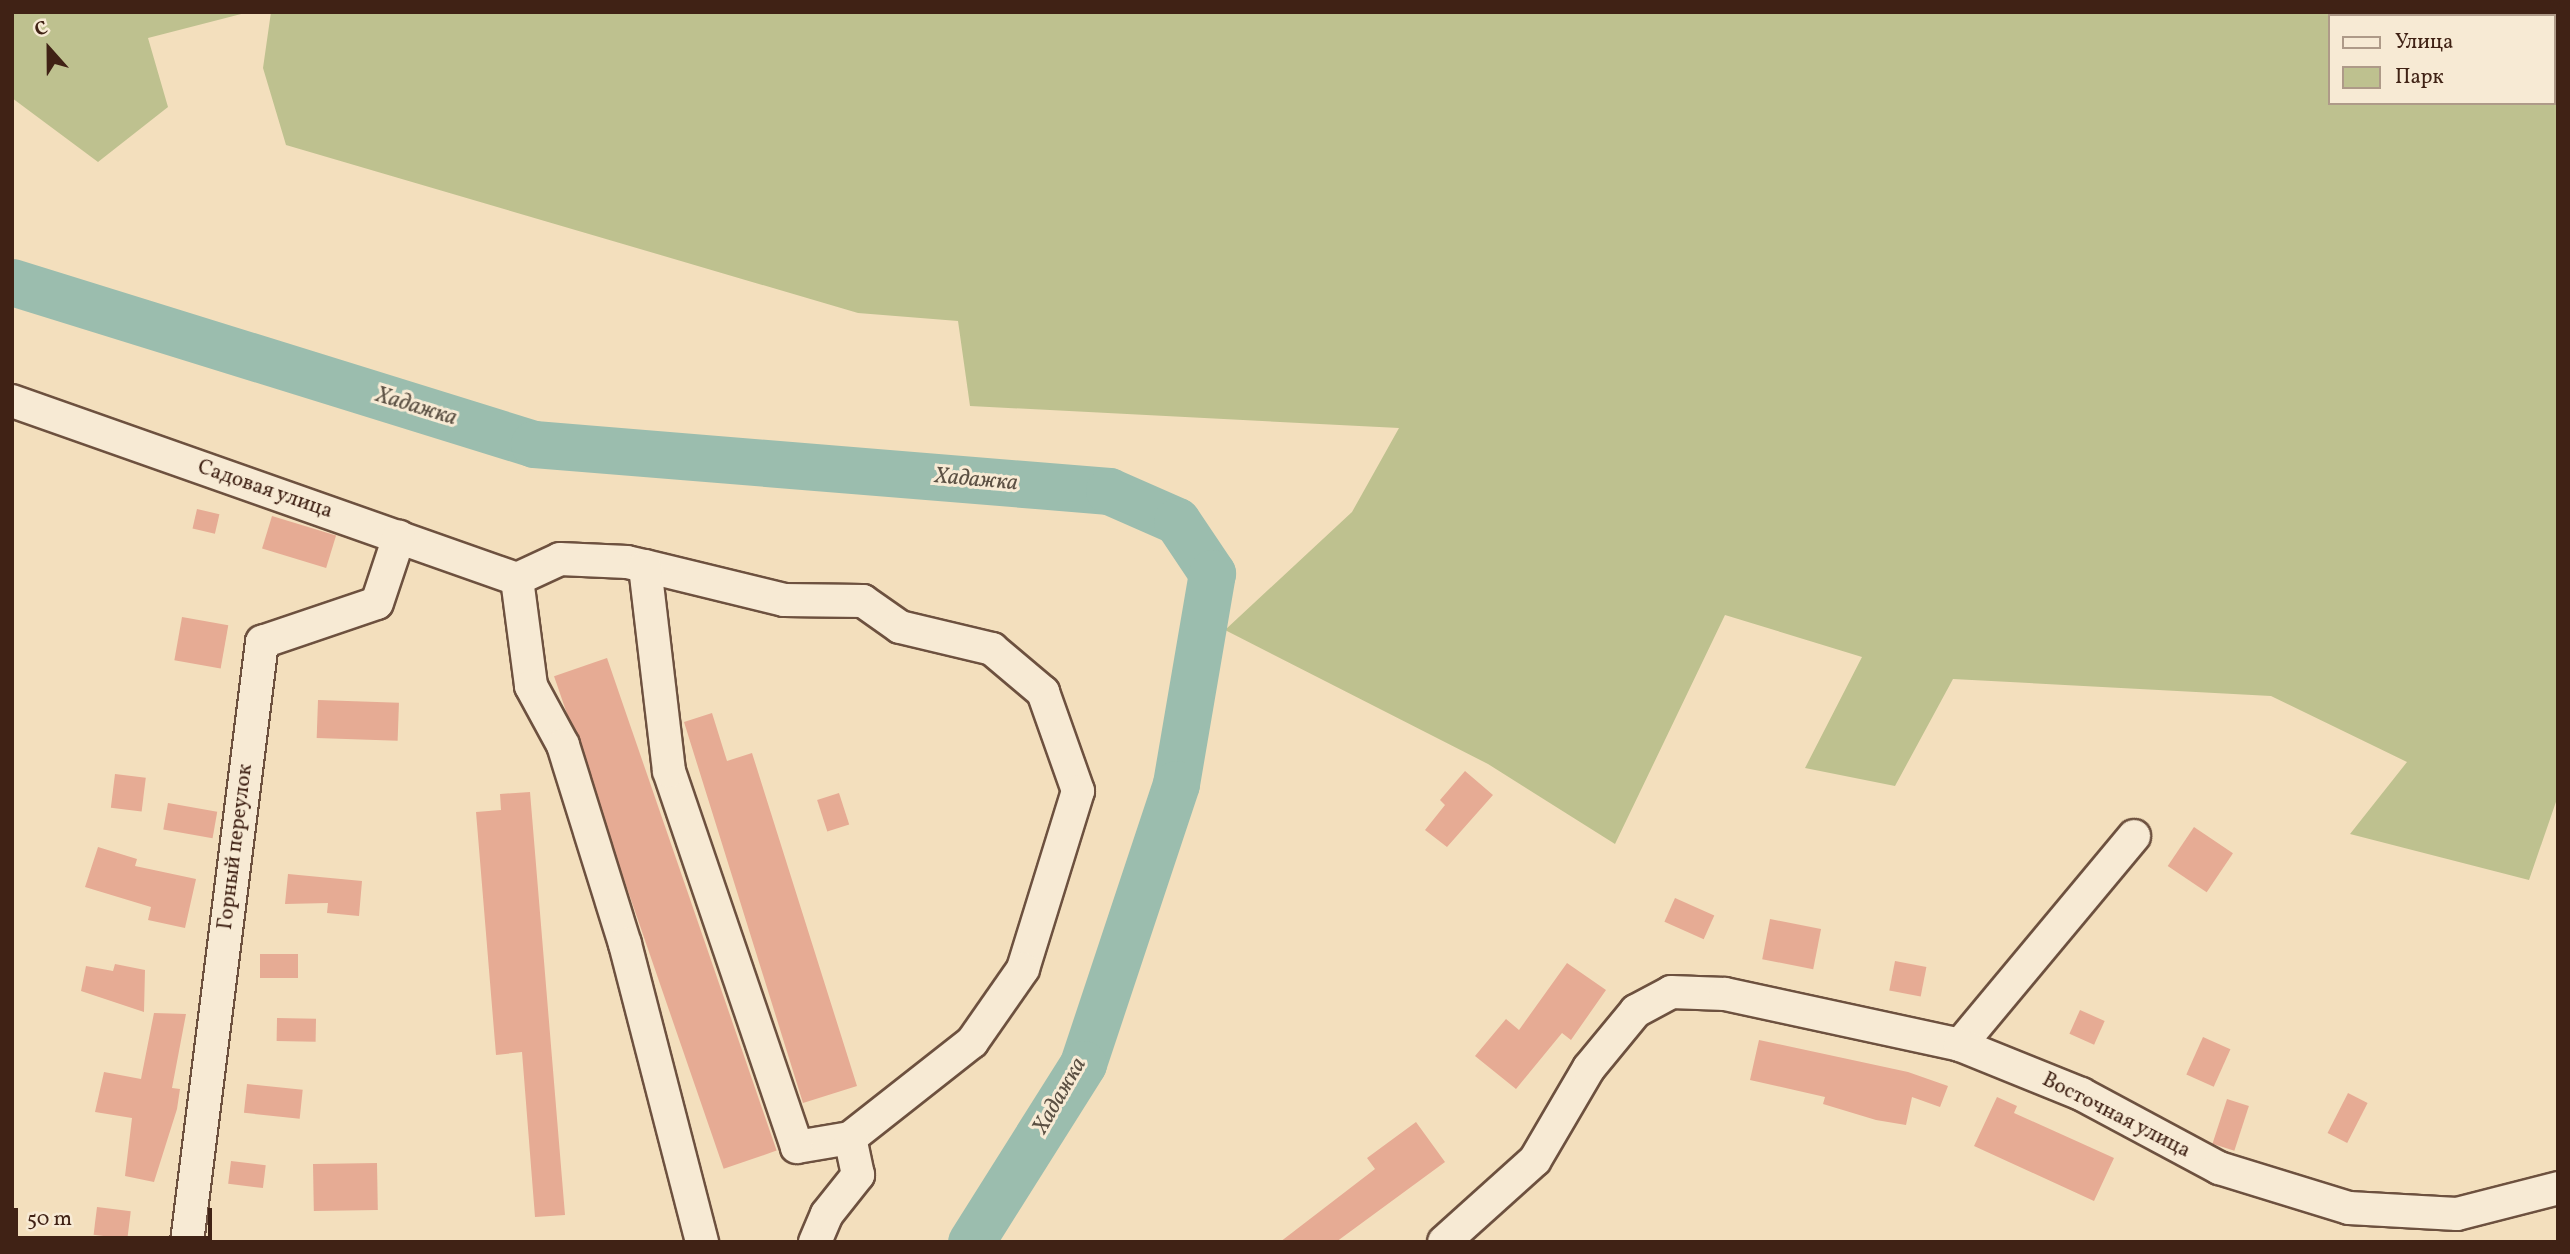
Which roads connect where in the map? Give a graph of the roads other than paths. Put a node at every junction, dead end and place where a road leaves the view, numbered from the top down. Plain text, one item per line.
1 (12, 401) edge
2 (399, 537) junction
3 (645, 566) junction
4 (517, 579) junction
5 (2134, 836) dead end
6 (1961, 1045) junction
7 (850, 1139) junction
8 (2558, 1188) edge
9 (187, 1242) edge
10 (702, 1242) edge
11 (815, 1242) edge
12 (1444, 1242) edge

1 - 2 street, Садовая улица
2 - 4 street, Садовая улица
2 - 9 street, Горный переулок
3 - 4 street
3 - 7 street
3 - 7 street
4 - 10 street
5 - 6 street
6 - 8 street, Восточная улица
6 - 12 street, Восточная улица
7 - 11 street

